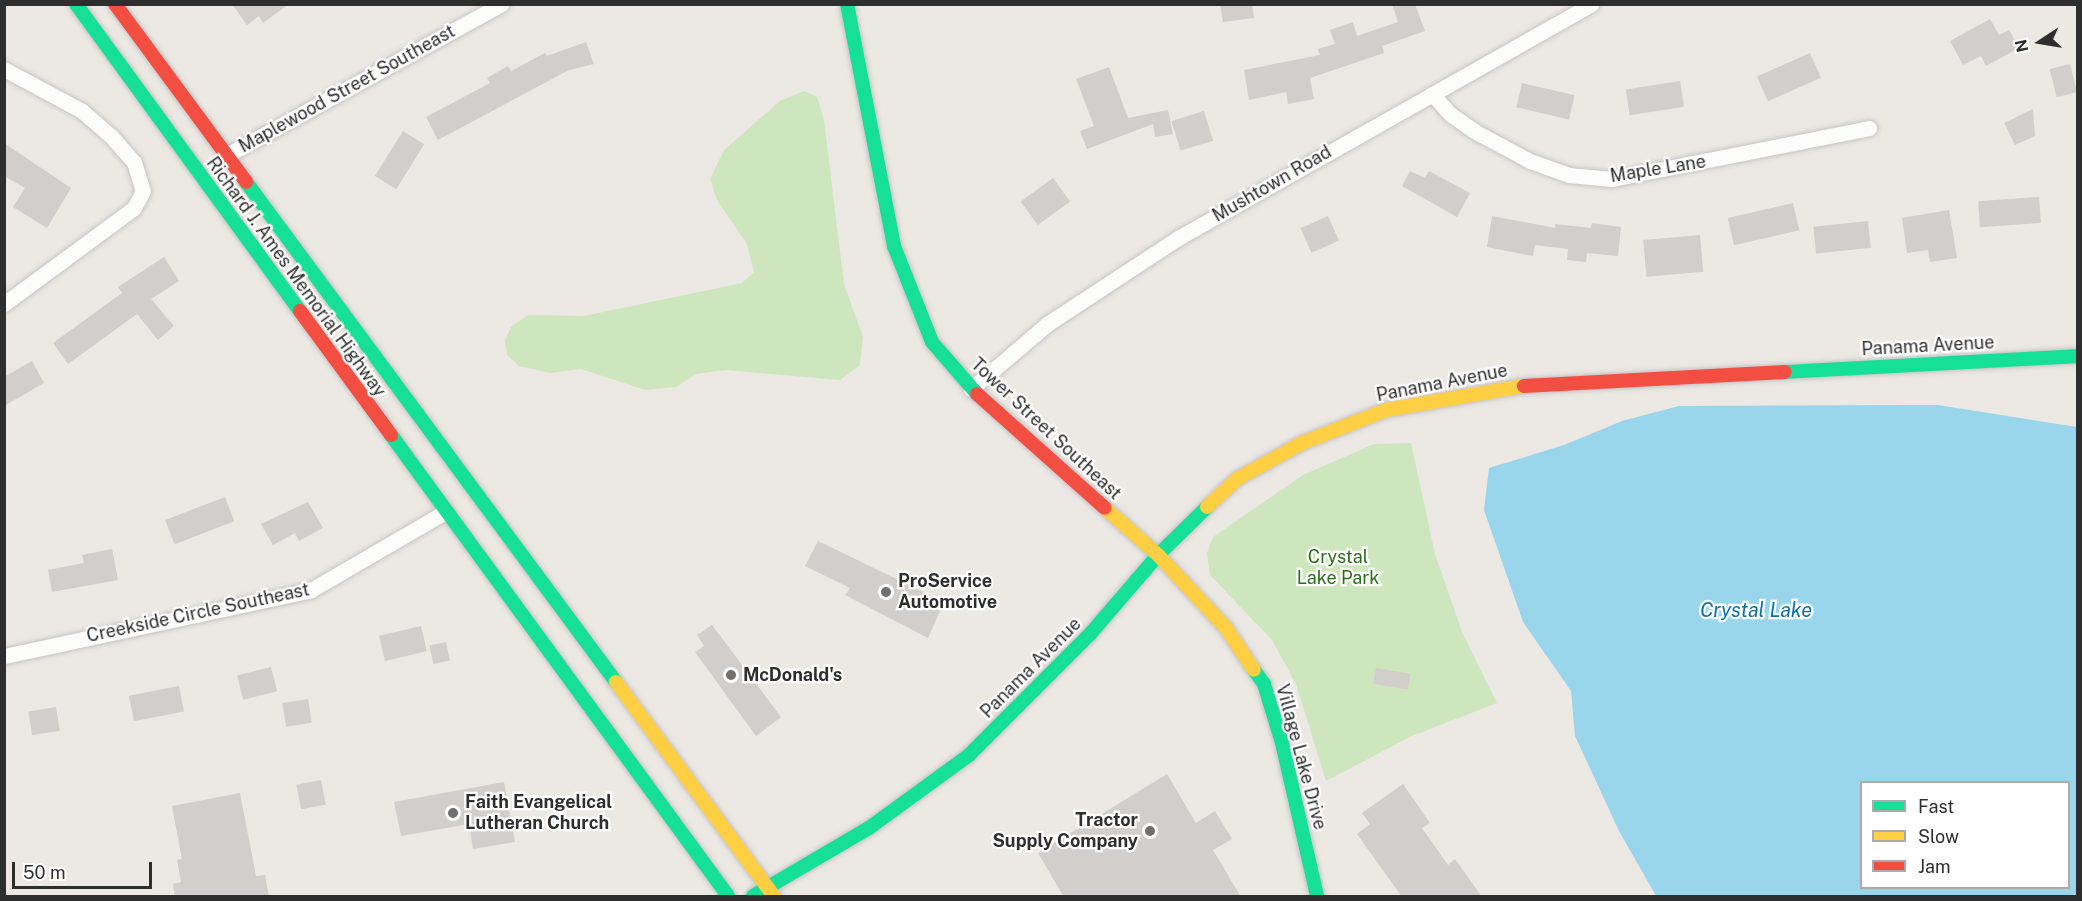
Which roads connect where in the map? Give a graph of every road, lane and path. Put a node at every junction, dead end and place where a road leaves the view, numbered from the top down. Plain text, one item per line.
1 (76, 4) edge
2 (115, 4) edge
3 (501, 4) edge
4 (847, 4) edge
5 (1591, 4) edge
6 (4, 69) edge
7 (1432, 94) junction
8 (1869, 128) dead end
9 (225, 156) junction
10 (4, 304) edge
11 (2078, 356) edge
12 (971, 389) junction
13 (445, 512) junction
14 (1158, 555) junction
15 (4, 656) edge
16 (771, 892) edge
17 (728, 897) edge
18 (753, 897) edge
19 (1317, 897) edge

1 - 13 main road, Richard J. Ames Memorial Highway
2 - 9 main road, Richard J. Ames Memorial Highway
3 - 9 street, Maplewood Street Southeast
4 - 12 main road, Tower Street Southeast
5 - 7 street, Mushtown Road
6 - 10 street
7 - 8 street, Maple Lane
7 - 12 street, Mushtown Road
9 - 16 main road, Richard J. Ames Memorial Highway
11 - 14 main road, Panama Avenue
12 - 14 main road, Tower Street Southeast
13 - 15 street, Creekside Circle Southeast
13 - 17 main road, Richard J. Ames Memorial Highway
14 - 16 main road, Panama Avenue
14 - 19 main road, Village Lake Drive
16 - 18 main road, Panama Avenue

